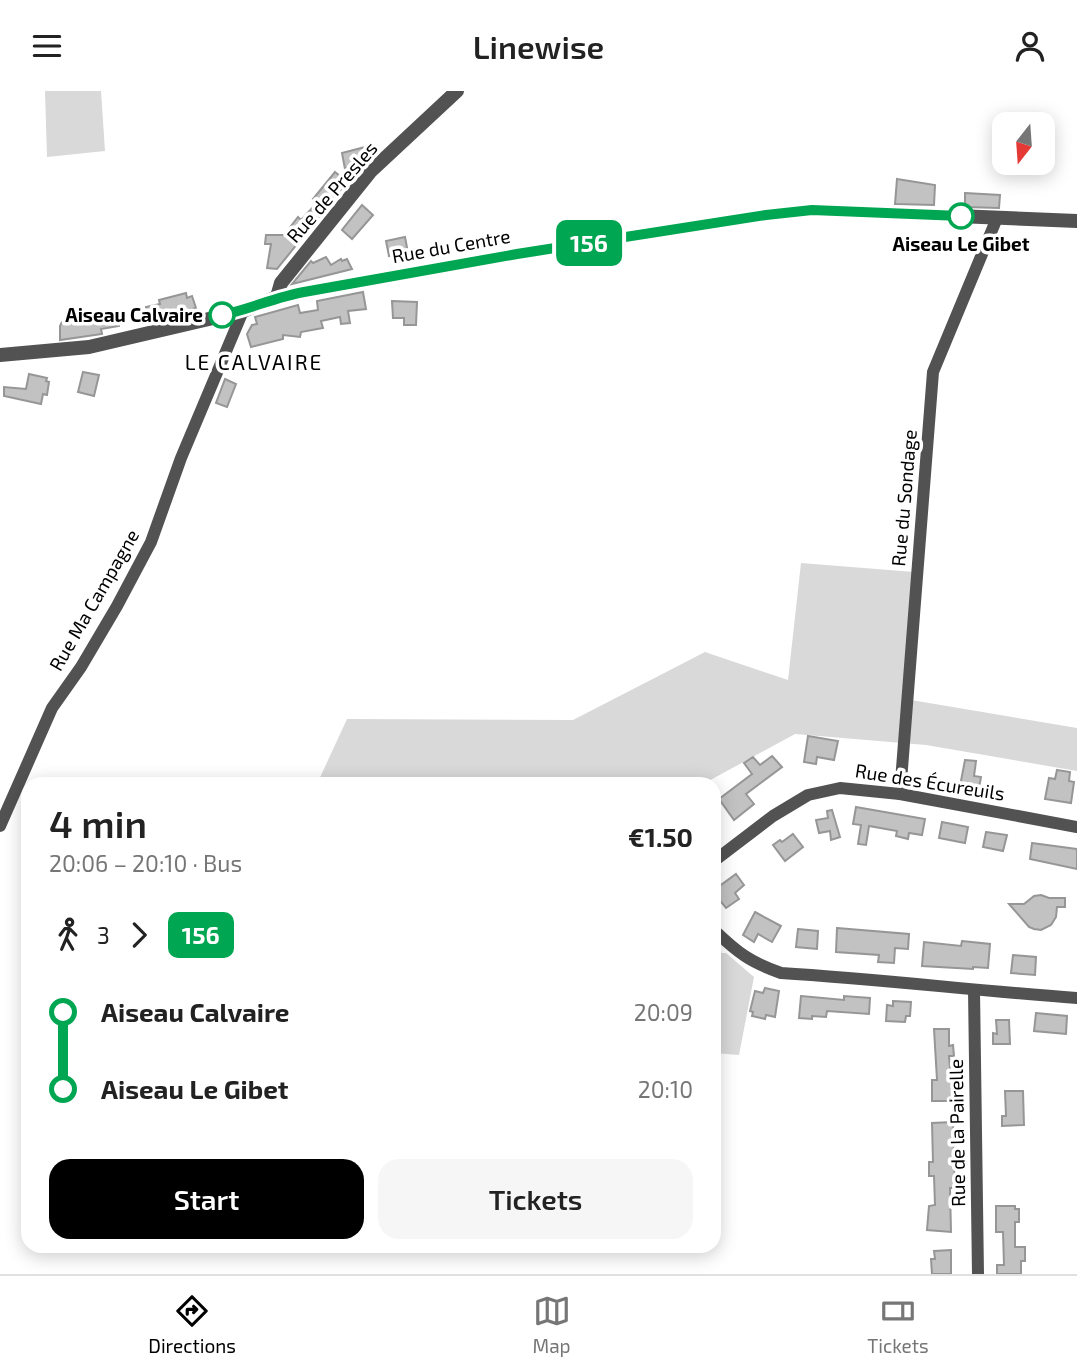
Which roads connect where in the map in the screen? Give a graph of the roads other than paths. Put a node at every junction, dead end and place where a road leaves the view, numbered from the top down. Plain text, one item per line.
1 (457, 91) edge
2 (997, 218) junction
3 (1077, 221) edge
4 (277, 297) junction
5 (243, 311) junction
6 (0, 355) edge
7 (22, 777) edge
8 (21, 778) edge
9 (900, 794) junction
10 (0, 826) edge
11 (1077, 827) edge
12 (721, 856) edge
13 (721, 937) edge
14 (974, 990) junction
15 (1077, 998) edge
16 (978, 1274) edge

1 - 4 street, Rue de Presles
2 - 3 street, Rue du Centre
2 - 4 street, Rue du Centre
2 - 9 street, Rue du Sondage
4 - 5 street, Rue du Centre
5 - 6 street, Rue du Centre
5 - 7 street, Rue Ma Campagne
8 - 10 street, Rue Ma Campagne
9 - 11 street, Rue des Écureuils
9 - 12 street, Rue des Écureuils
13 - 14 street
14 - 15 street
14 - 16 street, Rue de la Pairelle

